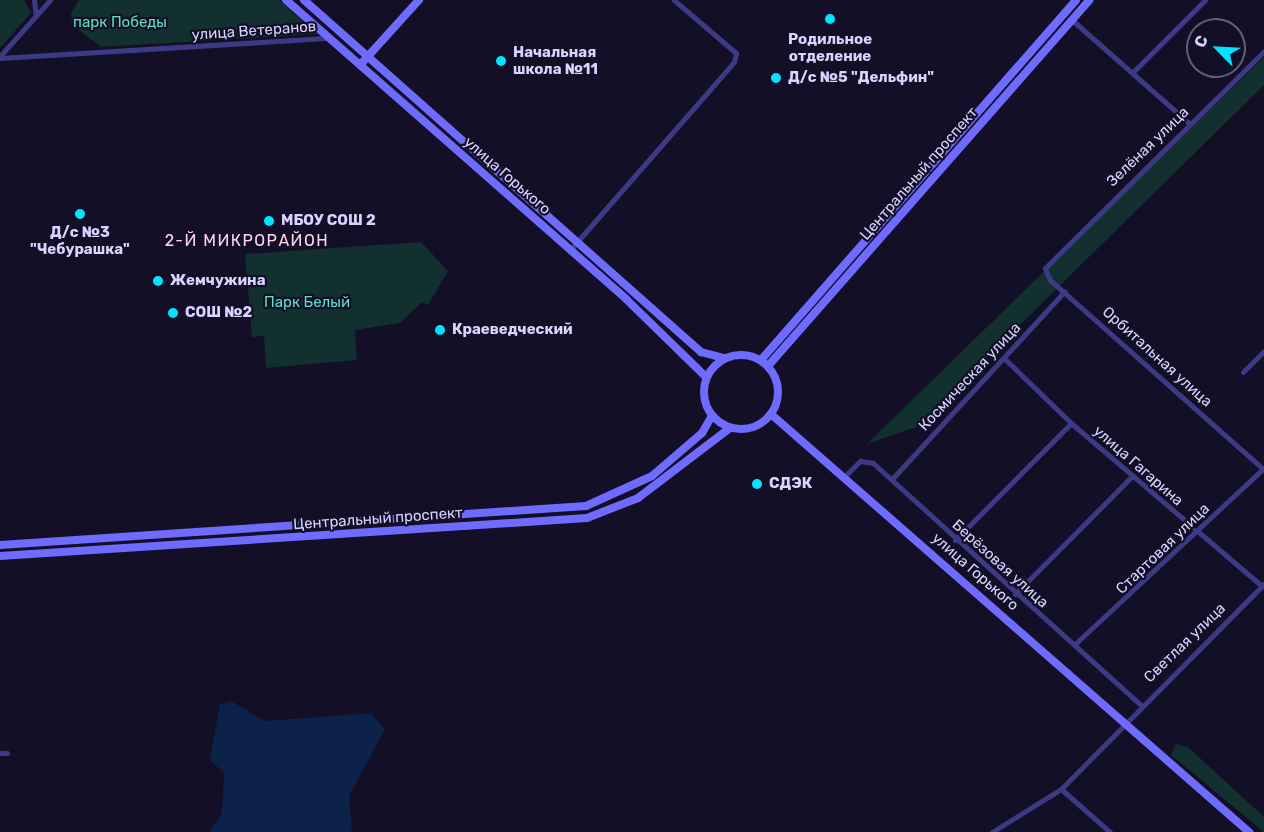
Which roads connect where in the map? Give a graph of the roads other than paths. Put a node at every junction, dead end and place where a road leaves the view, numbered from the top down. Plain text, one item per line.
1 (34, 0) edge
2 (50, 0) edge
3 (286, 0) edge
4 (303, 0) edge
5 (419, 0) edge
6 (674, 0) edge
7 (1076, 0) edge
8 (1089, 0) edge
9 (1205, 0) edge
10 (36, 16) junction
11 (1072, 20) junction
12 (329, 38) junction
13 (1264, 51) edge
14 (369, 56) junction
15 (0, 57) edge
16 (360, 65) junction
17 (1132, 73) junction
18 (1189, 123) junction
19 (579, 241) junction
20 (570, 250) junction
21 (1049, 261) joint
22 (1065, 291) junction
23 (1264, 351) edge
24 (724, 358) junction
25 (1004, 358) junction
26 (764, 363) junction
27 (1243, 372) dead end
28 (706, 377) junction
29 (772, 415) junction
30 (712, 416) junction
31 (1071, 423) junction
32 (729, 428) junction
33 (1263, 469) edge
34 (1131, 476) junction
35 (844, 477) junction
36 (892, 479) junction
37 (614, 497) junction
38 (619, 508) junction
39 (356, 522) junction
40 (356, 533) junction
41 (1196, 533) junction
42 (955, 540) junction
43 (0, 544) edge
44 (0, 556) edge
45 (1263, 585) edge
46 (1015, 594) junction
47 (1075, 644) junction
48 (1140, 704) junction
49 (1125, 722) junction
50 (1061, 789) junction
51 (992, 832) edge
52 (1110, 832) edge
53 (1249, 832) edge

1 - 10 street
2 - 10 street
3 - 12 main road, улица Горького
4 - 14 main road, улица Горького
5 - 14 main road
6 - 19 street
7 - 26 main road, Центральный проспект
8 - 11 main road, Центральный проспект
9 - 17 street
10 - 15 street
11 - 17 street
11 - 26 main road, Центральный проспект
12 - 15 street, улица Ветеранов
12 - 16 main road, улица Горького
13 - 18 street, Зелёная улица
14 - 16 main road
14 - 19 main road, улица Горького
16 - 20 main road, улица Горького
17 - 18 street
18 - 21 street, Зелёная улица
19 - 20 street
19 - 24 main road, улица Горького
20 - 28 main road, улица Горького
21 - 22 street, Орбитальная улица
22 - 25 street, Космическая улица
22 - 33 street, Орбитальная улица
23 - 27 street
24 - 26 main road
24 - 28 main road
25 - 31 street, улица Гагарина
25 - 36 street, Космическая улица
26 - 29 main road
28 - 30 main road
29 - 32 main road
29 - 35 main road, улица Горького
30 - 32 main road
30 - 37 main road, Центральный проспект
31 - 34 street, улица Гагарина
31 - 42 street
32 - 38 main road, Центральный проспект
33 - 41 street, Стартовая улица
34 - 41 street, улица Гагарина
34 - 46 street
35 - 36 street, Берёзовая улица
35 - 49 main road, улица Горького
36 - 42 street, Берёзовая улица
37 - 38 main road
37 - 39 main road, Центральный проспект
38 - 40 main road, Центральный проспект
39 - 40 main road
39 - 43 main road, Центральный проспект
40 - 44 main road, Центральный проспект
41 - 45 street, улица Гагарина
41 - 47 street, Стартовая улица
42 - 46 street, Берёзовая улица
45 - 48 street, Светлая улица
46 - 47 street, Берёзовая улица
47 - 48 street, Берёзовая улица
48 - 49 street, Светлая улица
49 - 50 street, Светлая улица
49 - 53 main road, улица Горького
50 - 51 street, Светлая улица
50 - 52 street

